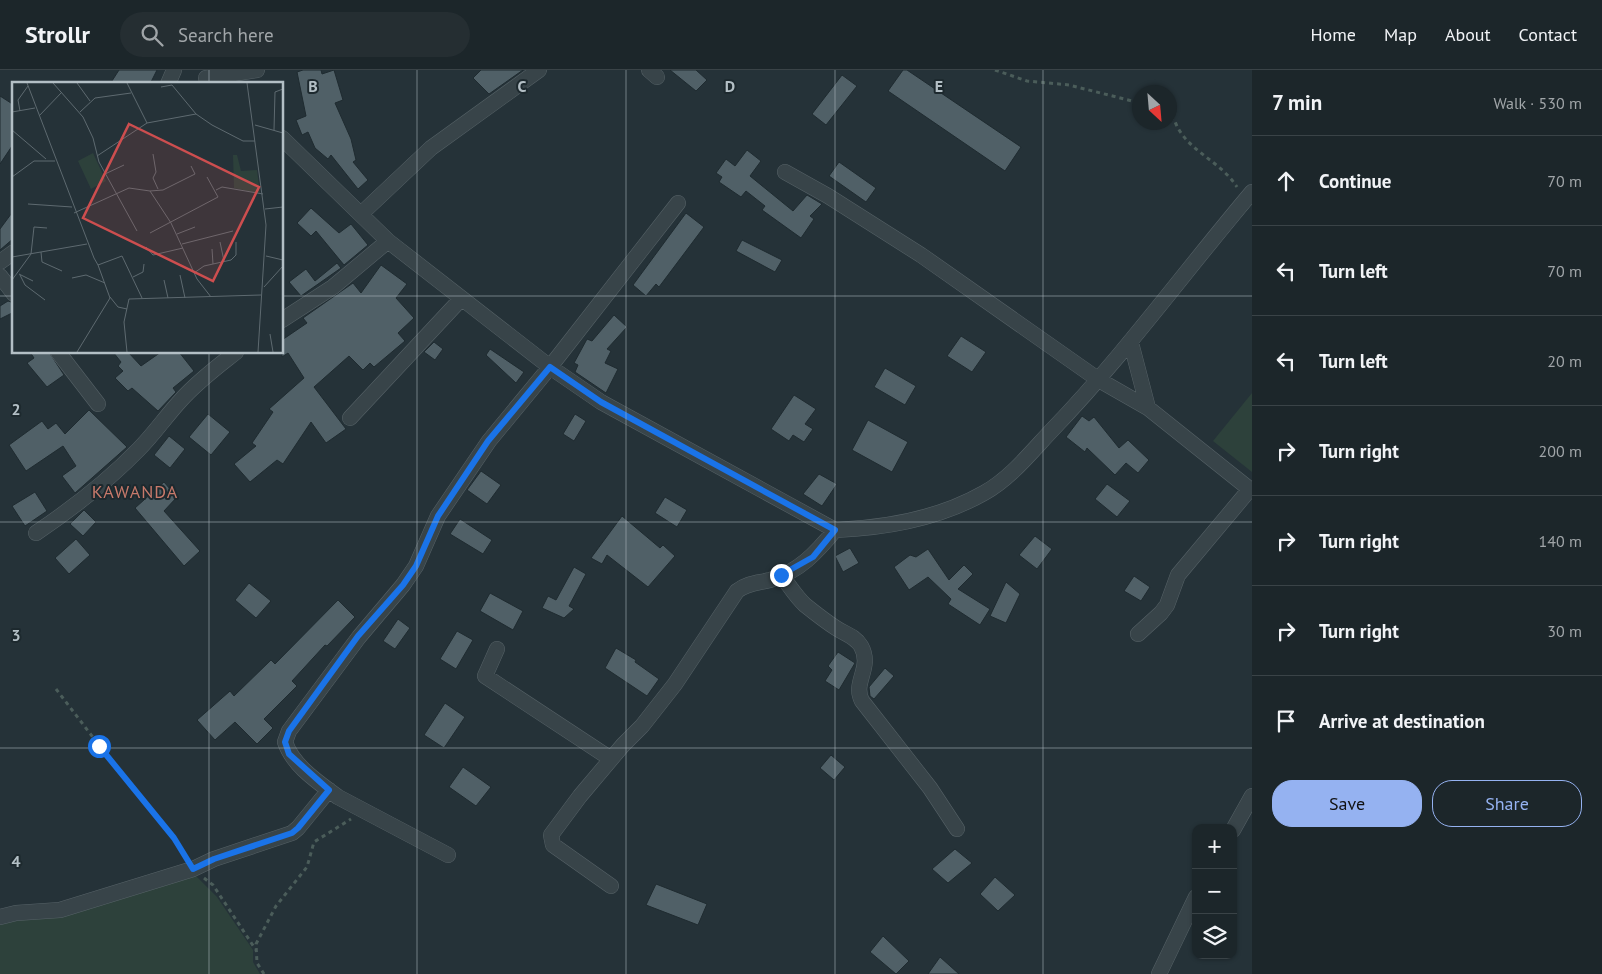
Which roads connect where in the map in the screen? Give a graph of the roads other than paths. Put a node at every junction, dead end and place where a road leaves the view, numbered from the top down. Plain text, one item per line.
1 (174, 70) edge
2 (256, 70) edge
3 (539, 70) edge
4 (205, 77) edge
5 (169, 82) edge
6 (284, 140) edge
7 (785, 172) dead end
8 (1249, 196) edge
9 (678, 203) dead end
10 (361, 214) junction
11 (388, 241) junction
12 (12, 253) edge
13 (0, 262) edge
14 (0, 276) edge
15 (12, 291) edge
16 (461, 299) junction
17 (284, 319) edge
18 (1132, 343) junction
19 (60, 354) edge
20 (233, 354) edge
21 (550, 367) junction
22 (1098, 380) junction
23 (98, 404) dead end
24 (1148, 408) junction
25 (350, 418) dead end
26 (1251, 490) edge
27 (835, 530) junction
28 (36, 534) dead end
29 (781, 575) junction
30 (1138, 634) dead end
31 (497, 649) dead end
32 (611, 759) junction
33 (329, 790) junction
34 (1252, 796) edge
35 (1236, 824) edge
36 (956, 828) dead end
37 (448, 855) dead end
38 (611, 886) dead end
39 (1192, 905) edge
40 (0, 917) edge
41 (1158, 974) edge

1 - 5 street
2 - 4 street
3 - 10 street
6 - 10 street
7 - 22 street
8 - 18 street
9 - 21 street
10 - 11 street
11 - 16 street
11 - 17 street
12 - 13 street
14 - 15 street
16 - 21 street
16 - 25 street
18 - 22 street
18 - 24 street
19 - 23 street
20 - 28 street
21 - 27 street
21 - 33 street
22 - 24 street
22 - 27 street
24 - 26 street
26 - 30 street
27 - 29 street
29 - 32 street
29 - 36 street
31 - 32 street
32 - 38 street
33 - 37 street
33 - 40 street
34 - 35 street
39 - 41 street

